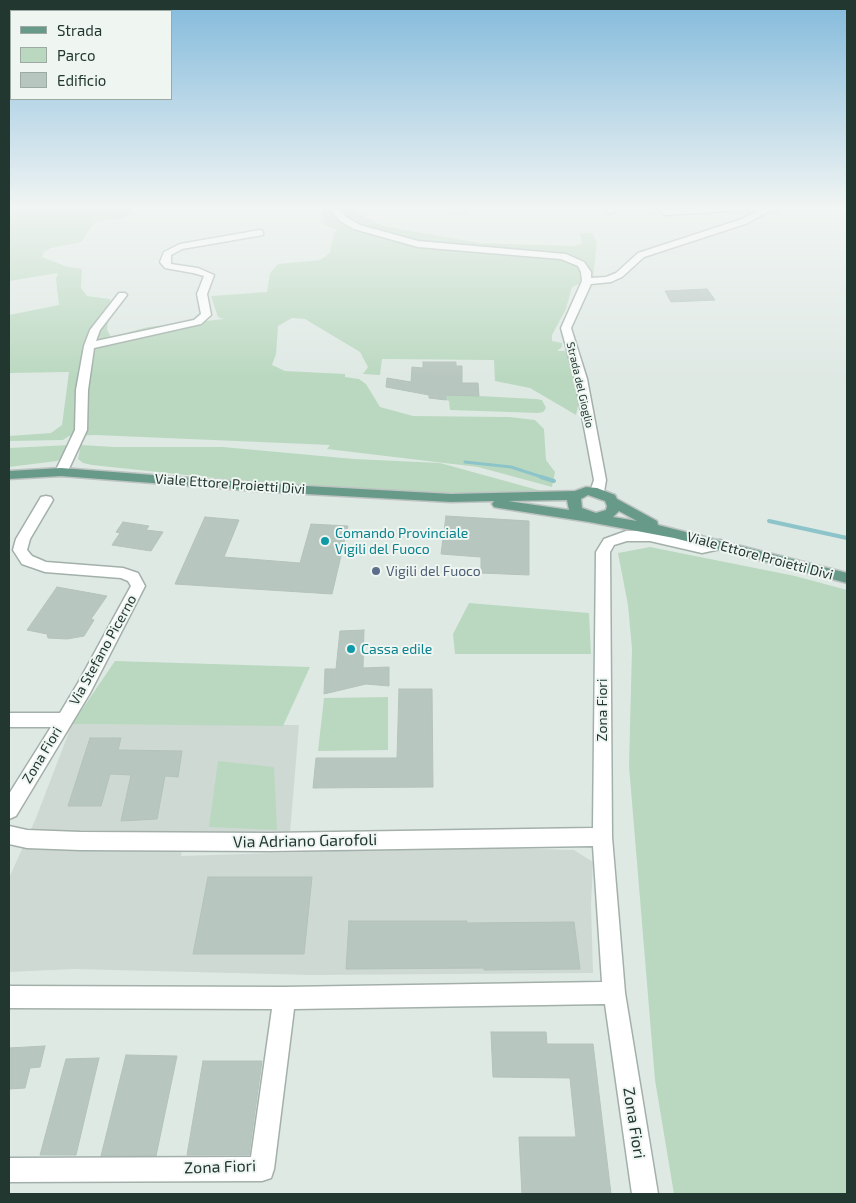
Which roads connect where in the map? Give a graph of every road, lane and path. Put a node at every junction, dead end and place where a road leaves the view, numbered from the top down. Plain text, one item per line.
1 (167, 264) edge
2 (581, 264) edge
3 (630, 264) edge
4 (587, 281) junction
5 (122, 295) dead end
6 (89, 346) junction
7 (61, 472) junction
8 (9, 475) edge
9 (597, 492) junction
10 (577, 495) junction
11 (451, 498) junction
12 (46, 500) dead end
13 (613, 502) junction
14 (589, 517) junction
15 (674, 533) junction
16 (720, 545) junction
17 (847, 578) edge
18 (9, 720) edge
19 (63, 720) junction
20 (9, 810) edge
21 (9, 835) edge
22 (602, 837) junction
23 (614, 993) junction
24 (9, 997) edge
25 (284, 998) junction
26 (9, 1170) edge
27 (645, 1194) edge

1 - 6 street
2 - 4 street
3 - 4 street
4 - 9 street, Strada del Gioglio
5 - 6 street
6 - 7 street
7 - 8 main road, Viale Ettore Proietti Divi
7 - 11 main road, Viale Ettore Proietti Divi
9 - 10 main road, Viale Ettore Proietti Divi
9 - 13 main road, Viale Ettore Proietti Divi
10 - 11 main road, Viale Ettore Proietti Divi
10 - 14 main road
11 - 14 main road, Viale Ettore Proietti Divi
12 - 19 street, Via Stefano Picerno
13 - 14 main road, Viale Ettore Proietti Divi
13 - 15 main road, Viale Ettore Proietti Divi
14 - 15 main road, Viale Ettore Proietti Divi
15 - 16 main road, Viale Ettore Proietti Divi
16 - 17 main road, Viale Ettore Proietti Divi
16 - 22 street, Zona Fiori
18 - 19 street, Zona Fiori
19 - 20 street, Zona Fiori
21 - 22 street, Via Adriano Garofoli
22 - 23 street, Zona Fiori
23 - 25 street
23 - 27 street, Zona Fiori
24 - 25 street
25 - 26 street, Zona Fiori

